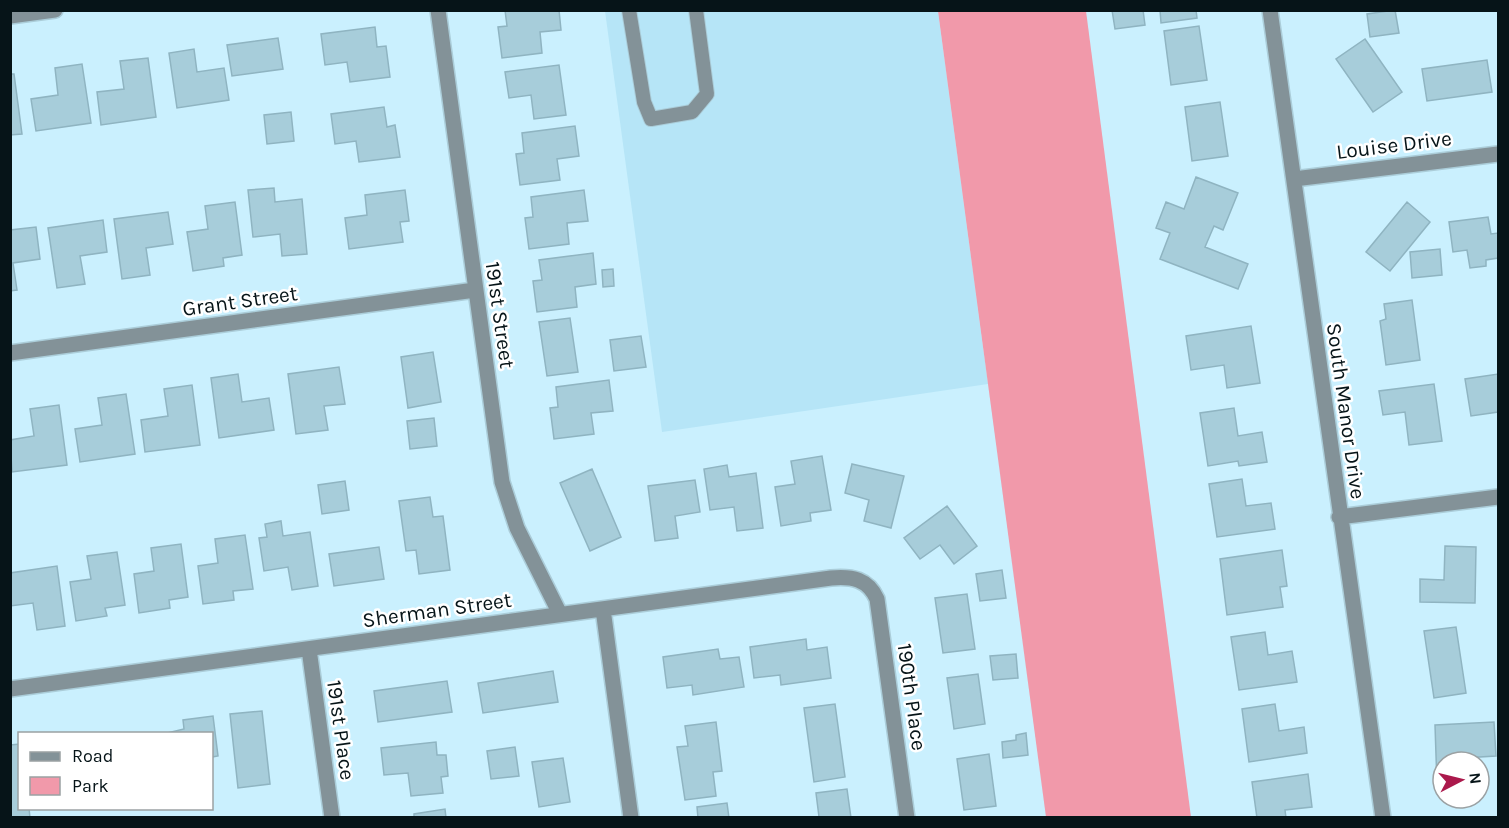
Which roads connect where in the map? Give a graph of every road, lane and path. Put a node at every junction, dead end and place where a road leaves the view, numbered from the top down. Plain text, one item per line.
1 (55, 10) edge
2 (438, 10) edge
3 (629, 10) edge
4 (696, 10) edge
5 (1270, 10) edge
6 (10, 16) edge
7 (1498, 154) edge
8 (1294, 179) junction
9 (475, 291) junction
10 (10, 353) edge
11 (1498, 497) edge
12 (1339, 517) junction
13 (868, 584) joint
14 (603, 609) junction
15 (560, 614) junction
16 (309, 649) junction
17 (10, 688) edge
18 (332, 818) edge
19 (631, 818) edge
20 (907, 818) edge
21 (1383, 818) edge

1 - 6 street
2 - 9 street, 191st Street
3 - 4 lane
5 - 8 street, South Manor Drive
7 - 8 street, Louise Drive
8 - 12 street, South Manor Drive
9 - 10 street, Grant Street
9 - 15 street, 191st Street
11 - 12 street
12 - 21 street, South Manor Drive
13 - 14 street, Sherman Street
13 - 20 street, 190th Place
14 - 15 street, Sherman Street
14 - 19 street
15 - 16 street, Sherman Street
16 - 17 street, Sherman Street
16 - 18 street, 191st Place

